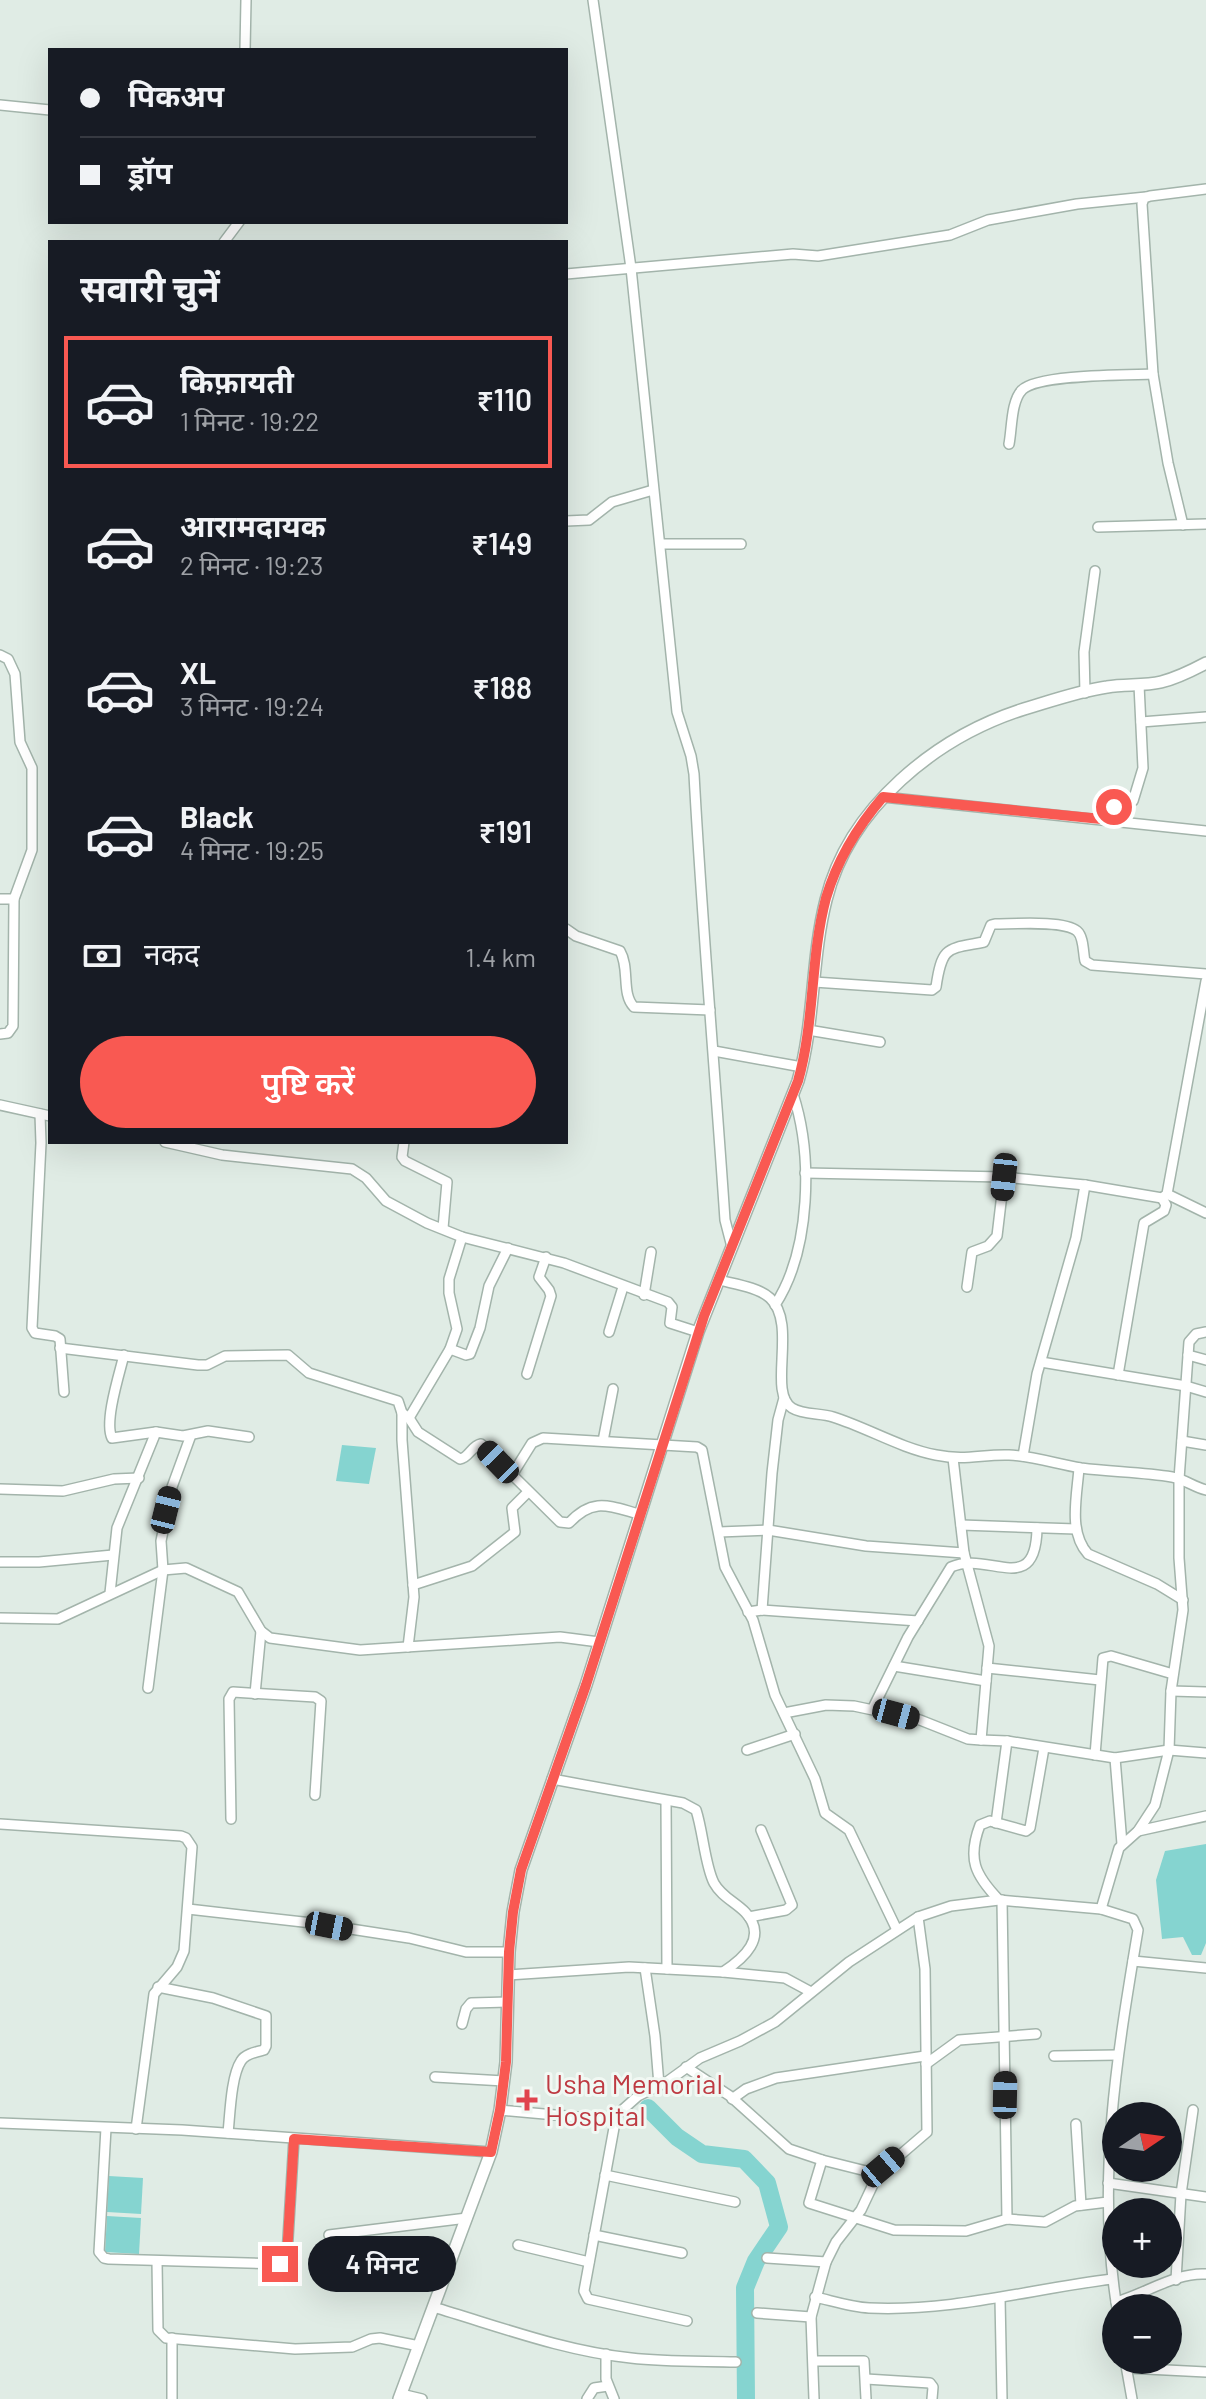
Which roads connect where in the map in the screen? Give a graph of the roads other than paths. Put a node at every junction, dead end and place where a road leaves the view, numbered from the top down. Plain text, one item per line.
1 (246, 0) edge
2 (593, 0) edge
3 (245, 48) edge
4 (0, 105) edge
5 (48, 110) edge
6 (1206, 189) edge
7 (1146, 197) junction
8 (631, 268) junction
9 (568, 274) edge
10 (1153, 374) junction
11 (1009, 444) dead end
12 (653, 490) junction
13 (568, 521) edge
14 (1206, 524) edge
15 (1183, 525) junction
16 (1098, 527) dead end
17 (662, 544) junction
18 (741, 544) dead end
19 (1095, 571) dead end
20 (0, 655) edge
21 (1206, 663) edge
22 (1139, 685) junction
23 (1085, 693) junction
24 (1206, 717) edge
25 (1141, 722) junction
26 (883, 797) junction
27 (1101, 819) junction
28 (1206, 831) edge
29 (0, 899) edge
30 (14, 899) junction
31 (568, 930) edge
32 (1206, 974) edge
33 (1206, 981) edge
34 (814, 982) junction
35 (710, 1010) junction
36 (808, 1030) junction
37 (0, 1034) edge
38 (880, 1042) dead end
39 (714, 1051) junction
40 (802, 1067) junction
41 (793, 1094) junction
42 (0, 1105) edge
43 (45, 1115) edge
44 (174, 1144) edge
45 (404, 1144) edge
46 (805, 1173) junction
47 (1004, 1177) junction
48 (1085, 1185) junction
49 (1165, 1196) junction
50 (1206, 1213) edge
51 (443, 1228) junction
52 (462, 1237) junction
53 (732, 1247) junction
54 (508, 1248) junction
55 (651, 1252) dead end
56 (546, 1257) junction
57 (719, 1280) junction
58 (623, 1287) junction
59 (967, 1287) dead end
60 (644, 1295) junction
61 (775, 1305) junction
62 (609, 1332) dead end
63 (698, 1332) junction
64 (1206, 1332) edge
65 (60, 1348) junction
66 (450, 1349) junction
67 (124, 1355) junction
68 (1188, 1355) junction
69 (1206, 1360) edge
70 (1041, 1362) junction
71 (527, 1374) dead end
72 (1118, 1375) junction
73 (1186, 1386) junction
74 (613, 1389) dead end
75 (64, 1392) dead end
76 (1206, 1392) edge
77 (784, 1398) junction
78 (406, 1416) junction
79 (156, 1432) junction
80 (191, 1435) junction
81 (249, 1437) dead end
82 (603, 1441) junction
83 (1182, 1441) junction
84 (1206, 1445) edge
85 (660, 1446) junction
86 (1023, 1456) junction
87 (953, 1458) junction
88 (1079, 1468) junction
89 (512, 1475) junction
90 (139, 1478) junction
91 (1179, 1479) junction
92 (0, 1489) edge
93 (1206, 1490) edge
94 (528, 1492) junction
95 (639, 1514) junction
96 (961, 1525) junction
97 (1037, 1528) junction
98 (1076, 1529) junction
99 (768, 1530) junction
100 (719, 1532) junction
101 (113, 1555) junction
102 (965, 1558) junction
103 (0, 1562) edge
104 (163, 1570) junction
105 (413, 1585) junction
106 (110, 1593) junction
107 (1183, 1600) junction
108 (762, 1610) junction
109 (748, 1612) junction
110 (0, 1618) edge
111 (918, 1621) junction
112 (261, 1631) junction
113 (599, 1642) junction
114 (408, 1647) junction
115 (894, 1666) junction
116 (987, 1668) junction
117 (1173, 1674) junction
118 (1100, 1680) junction
119 (986, 1681) junction
120 (148, 1688) dead end
121 (1171, 1691) junction
122 (1206, 1692) edge
123 (255, 1694) junction
124 (873, 1708) junction
125 (784, 1713) junction
126 (795, 1734) junction
127 (981, 1740) junction
128 (1007, 1741) junction
129 (1044, 1748) junction
130 (747, 1750) dead end
131 (1169, 1750) junction
132 (1206, 1753) edge
133 (1095, 1755) junction
134 (1115, 1758) junction
135 (552, 1779) junction
136 (315, 1795) dead end
137 (666, 1801) junction
138 (1206, 1816) edge
139 (231, 1819) dead end
140 (996, 1823) junction
141 (0, 1824) edge
142 (761, 1830) dead end
143 (1138, 1831) junction
144 (1122, 1844) junction
145 (1001, 1900) junction
146 (188, 1909) junction
147 (1101, 1909) junction
148 (749, 1917) junction
149 (918, 1917) junction
150 (897, 1930) junction
151 (509, 1952) junction
152 (1133, 1961) junction
153 (645, 1968) junction
154 (1206, 1968) edge
155 (667, 1969) junction
156 (723, 1972) junction
157 (508, 1975) junction
158 (158, 1987) junction
159 (811, 1992) junction
160 (508, 2002) junction
161 (462, 2024) dead end
162 (1036, 2034) dead end
163 (1006, 2036) junction
164 (1118, 2055) junction
165 (1054, 2056) dead end
166 (926, 2060) junction
167 (686, 2067) junction
168 (435, 2077) dead end
169 (504, 2081) junction
170 (659, 2085) junction
171 (731, 2098) junction
172 (500, 2110) junction
173 (1193, 2110) dead end
174 (616, 2117) junction
175 (0, 2123) edge
176 (1076, 2124) dead end
177 (106, 2128) junction
178 (136, 2129) junction
179 (228, 2133) junction
180 (294, 2139) junction
181 (491, 2152) junction
182 (822, 2160) junction
183 (878, 2174) junction
184 (605, 2175) junction
185 (1108, 2183) junction
186 (1181, 2194) junction
187 (1206, 2197) edge
188 (1108, 2198) edge
189 (735, 2202) dead end
190 (1102, 2203) edge
191 (1081, 2205) junction
192 (467, 2218) junction
193 (855, 2219) junction
194 (1007, 2219) junction
195 (329, 2235) dead end
196 (594, 2235) junction
197 (518, 2245) dead end
198 (682, 2253) dead end
199 (767, 2258) dead end
200 (157, 2261) junction
201 (589, 2262) junction
202 (826, 2262) junction
203 (1206, 2274) edge
204 (1112, 2279) joint
205 (1176, 2280) junction
206 (1114, 2294) edge
207 (1143, 2294) edge
208 (815, 2297) junction
209 (1000, 2298) junction
210 (433, 2307) junction
211 (757, 2313) dead end
212 (811, 2317) junction
213 (687, 2321) dead end
214 (172, 2338) junction
215 (419, 2346) junction
216 (606, 2354) junction
217 (814, 2361) junction
218 (736, 2362) dead end
219 (1182, 2370) edge
220 (1206, 2372) edge
221 (1128, 2374) edge
222 (866, 2379) junction
223 (608, 2386) junction
224 (400, 2397) edge
225 (172, 2399) edge
226 (422, 2399) edge
227 (587, 2399) edge
228 (614, 2399) edge
229 (814, 2399) edge
230 (866, 2399) edge
231 (932, 2399) edge
232 (1002, 2399) edge
233 (1132, 2399) edge

1 - 3 street
2 - 8 street
4 - 5 street
6 - 7 street
7 - 8 street
7 - 10 street
8 - 9 street
8 - 12 street
10 - 11 street
10 - 15 street
12 - 13 street
12 - 17 street
14 - 15 street
15 - 16 street
17 - 18 street
17 - 35 street
19 - 23 street
20 - 30 street
21 - 22 street
22 - 23 street
22 - 25 street
23 - 26 street
24 - 25 street
25 - 27 street
26 - 27 street
26 - 34 street
27 - 28 street
29 - 30 street
30 - 37 street
31 - 35 street
32 - 34 street
33 - 49 street
34 - 36 street
35 - 39 street
36 - 38 street
36 - 40 street
39 - 40 street
39 - 53 street
40 - 41 street
41 - 46 street
41 - 53 street
42 - 43 street
43 - 65 street
44 - 51 street
45 - 51 street
46 - 47 street
46 - 61 street
47 - 48 street
47 - 59 street
48 - 49 street
48 - 70 street
49 - 50 street
49 - 72 street
51 - 52 street
52 - 54 street
52 - 66 street
53 - 57 street
54 - 56 street
54 - 66 street
55 - 60 street
56 - 58 street
56 - 71 street
57 - 61 street
57 - 63 street
58 - 60 street
58 - 62 street
60 - 63 street
61 - 77 street
63 - 85 street
64 - 68 street
65 - 67 street
65 - 75 street
66 - 78 street
67 - 78 street
67 - 79 street
68 - 69 street
68 - 73 street
70 - 72 street
70 - 86 street
72 - 73 street
73 - 76 street
73 - 83 street
74 - 82 street
77 - 87 street
77 - 99 street
78 - 89 street
78 - 105 street
79 - 80 street
79 - 90 street
80 - 81 street
80 - 104 street
82 - 85 street
82 - 89 street
83 - 84 street
83 - 91 street
85 - 95 street
85 - 100 street
86 - 87 street
86 - 88 street
87 - 96 street
88 - 91 street
88 - 98 street
89 - 94 street
90 - 92 street
90 - 101 street
91 - 93 street
91 - 107 street
94 - 95 street
94 - 105 street
95 - 113 street
96 - 97 street
96 - 102 street
97 - 98 street
97 - 102 street
98 - 107 street
99 - 100 street
99 - 102 street
99 - 108 street
100 - 109 street
101 - 103 street
101 - 106 street
102 - 111 street
102 - 116 street
104 - 106 street
104 - 112 street
104 - 120 street
105 - 114 street
106 - 110 street
107 - 117 street
108 - 109 street
108 - 111 street
109 - 125 street
111 - 115 street
112 - 114 street
112 - 123 street
113 - 114 street
113 - 135 street
115 - 119 street
115 - 124 street
116 - 118 street
116 - 119 street
117 - 118 street
117 - 121 street
118 - 133 street
119 - 127 street
121 - 122 street
121 - 131 street
123 - 136 street
123 - 139 street
124 - 125 street
124 - 127 street
125 - 126 street
126 - 130 street
126 - 150 street
127 - 128 street
128 - 129 street
128 - 140 street
129 - 133 street
129 - 140 street
131 - 132 street
131 - 134 street
131 - 143 street
133 - 134 street
134 - 144 street
135 - 137 street
135 - 151 street
137 - 148 street
137 - 155 street
138 - 143 street
140 - 145 street
141 - 146 street
142 - 148 street
143 - 144 street
144 - 147 street
145 - 147 street
145 - 149 street
145 - 163 street
146 - 151 street
146 - 158 street
147 - 152 street
148 - 156 street
149 - 150 street
149 - 166 street
150 - 159 street
151 - 157 street
152 - 154 street
152 - 164 street
153 - 155 street
153 - 157 street
153 - 170 street
155 - 156 street
156 - 159 street
157 - 160 street
158 - 178 street
158 - 179 street
159 - 167 street
160 - 161 street
160 - 169 street
162 - 163 street
163 - 166 street
163 - 194 street
164 - 165 street
164 - 185 street
166 - 171 street
166 - 183 street
167 - 170 street
167 - 171 street
168 - 169 street
169 - 172 street
170 - 174 street
171 - 182 street
172 - 174 street
172 - 181 street
173 - 186 street
174 - 184 street
175 - 177 street
176 - 191 street
177 - 178 street
177 - 200 street
178 - 179 street
179 - 180 street
180 - 181 street
180 - 200 street
181 - 192 street
182 - 183 street
182 - 193 street
183 - 193 street
184 - 189 street
184 - 196 street
185 - 186 street
185 - 188 street
186 - 187 street
186 - 205 street
190 - 191 street
191 - 194 street
192 - 195 street
192 - 210 street
193 - 194 street
193 - 202 street
196 - 198 street
196 - 201 street
197 - 201 street
199 - 202 street
200 - 214 street
201 - 213 street
202 - 208 street
203 - 205 street
204 - 206 street
204 - 209 street
205 - 207 street
208 - 209 street
208 - 212 street
209 - 232 street
210 - 215 street
210 - 216 street
211 - 212 street
212 - 217 street
214 - 215 street
214 - 225 street
215 - 224 street
216 - 218 street
216 - 223 street
217 - 222 street
217 - 229 street
219 - 220 street
221 - 233 street
222 - 230 street
222 - 231 street
223 - 227 street
223 - 228 street
224 - 226 street

